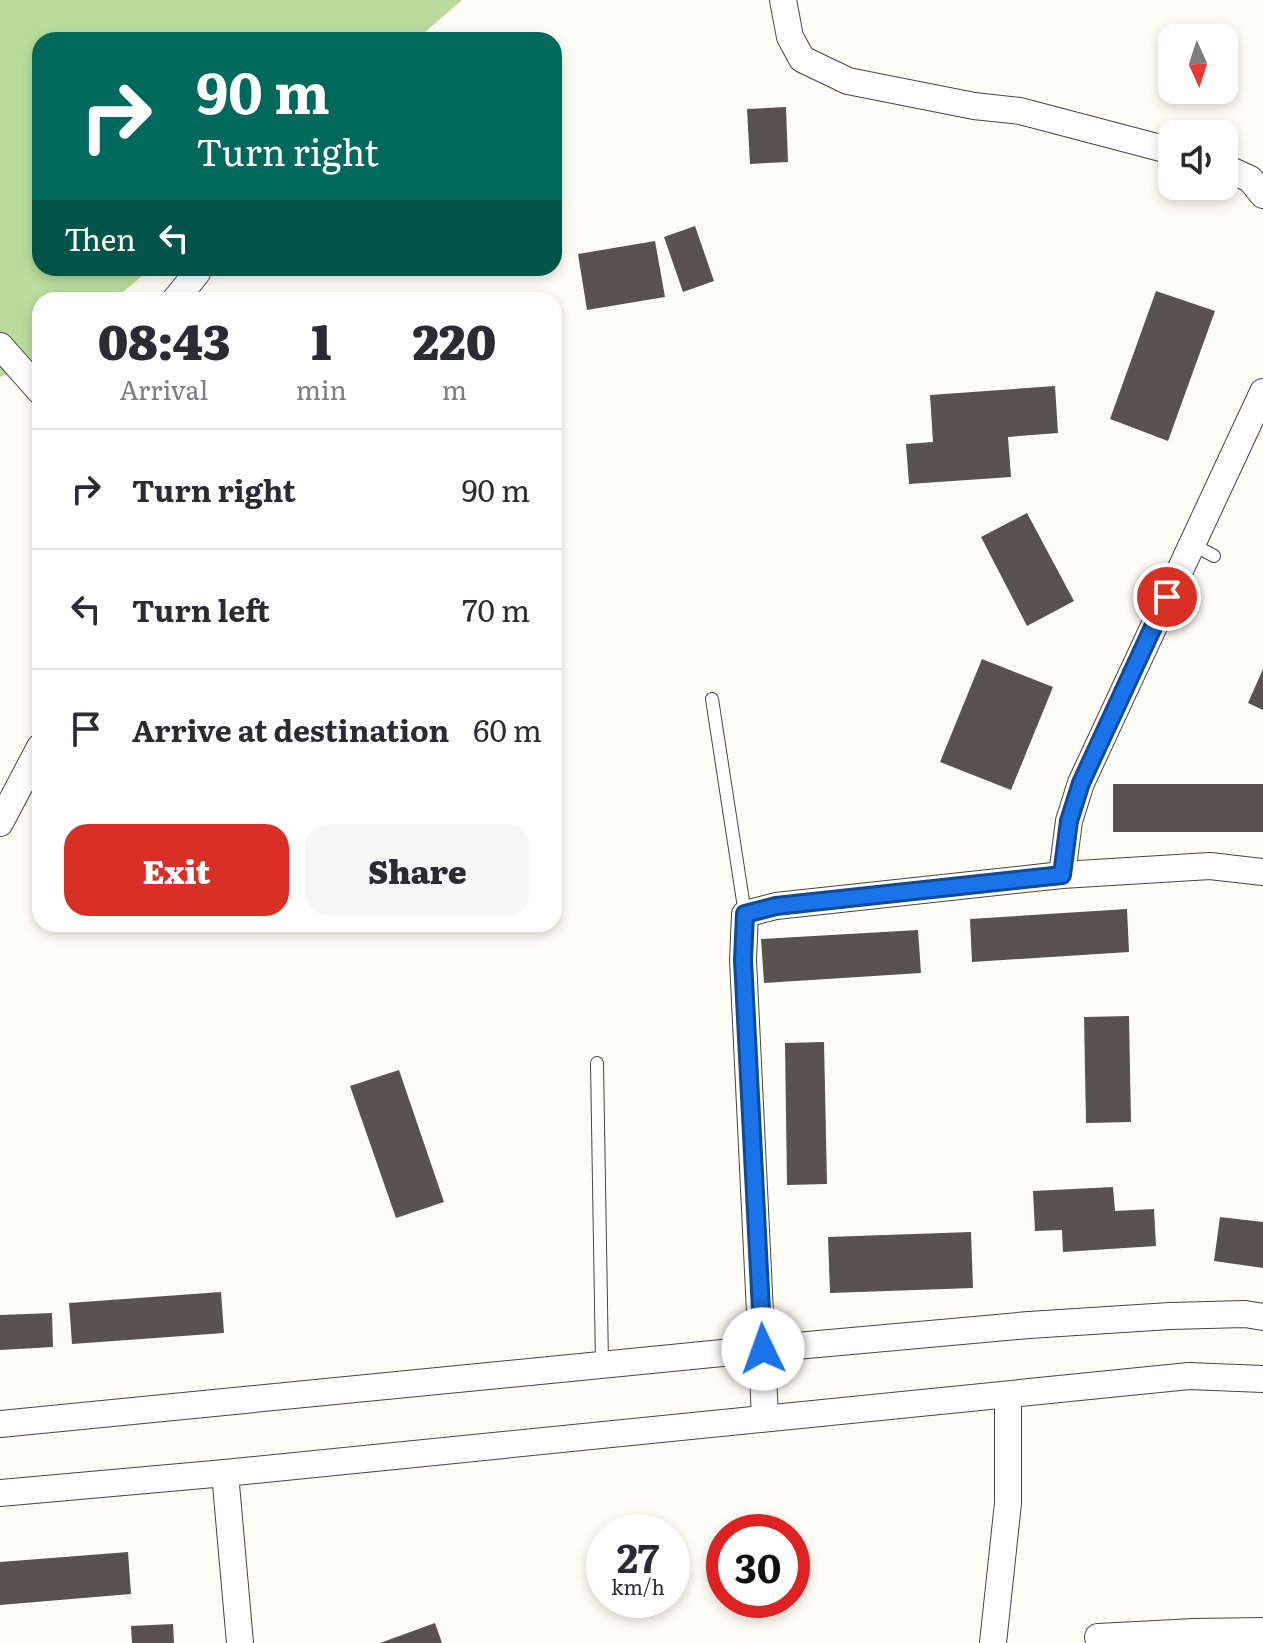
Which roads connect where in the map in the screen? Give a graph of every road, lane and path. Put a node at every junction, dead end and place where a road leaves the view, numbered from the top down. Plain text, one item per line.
1 (783, 0) edge
2 (1158, 147) edge
3 (1238, 173) edge
4 (1263, 195) edge
5 (195, 276) edge
6 (182, 292) edge
7 (0, 346) edge
8 (32, 382) edge
9 (1263, 392) edge
10 (712, 699) dead end
11 (32, 762) edge
12 (0, 823) edge
13 (1263, 872) edge
14 (1062, 875) junction
15 (745, 914) junction
16 (597, 1063) dead end
17 (1263, 1317) edge
18 (763, 1349) junction
19 (602, 1364) junction
20 (1263, 1379) edge
21 (1008, 1395) junction
22 (765, 1417) junction
23 (0, 1424) edge
24 (225, 1473) junction
25 (0, 1493) edge
26 (1263, 1631) edge
27 (1098, 1637) dead end
28 (240, 1643) edge
29 (993, 1643) edge

1 - 2 street
3 - 4 street
5 - 6 street
7 - 8 street
9 - 14 street
10 - 15 lane
11 - 12 street
13 - 14 street
14 - 15 street
15 - 18 street
16 - 19 lane
17 - 18 street
18 - 19 street
18 - 22 street
19 - 23 street
20 - 21 street
21 - 22 street
21 - 29 street
22 - 24 street
24 - 25 street
24 - 28 street
26 - 27 street

